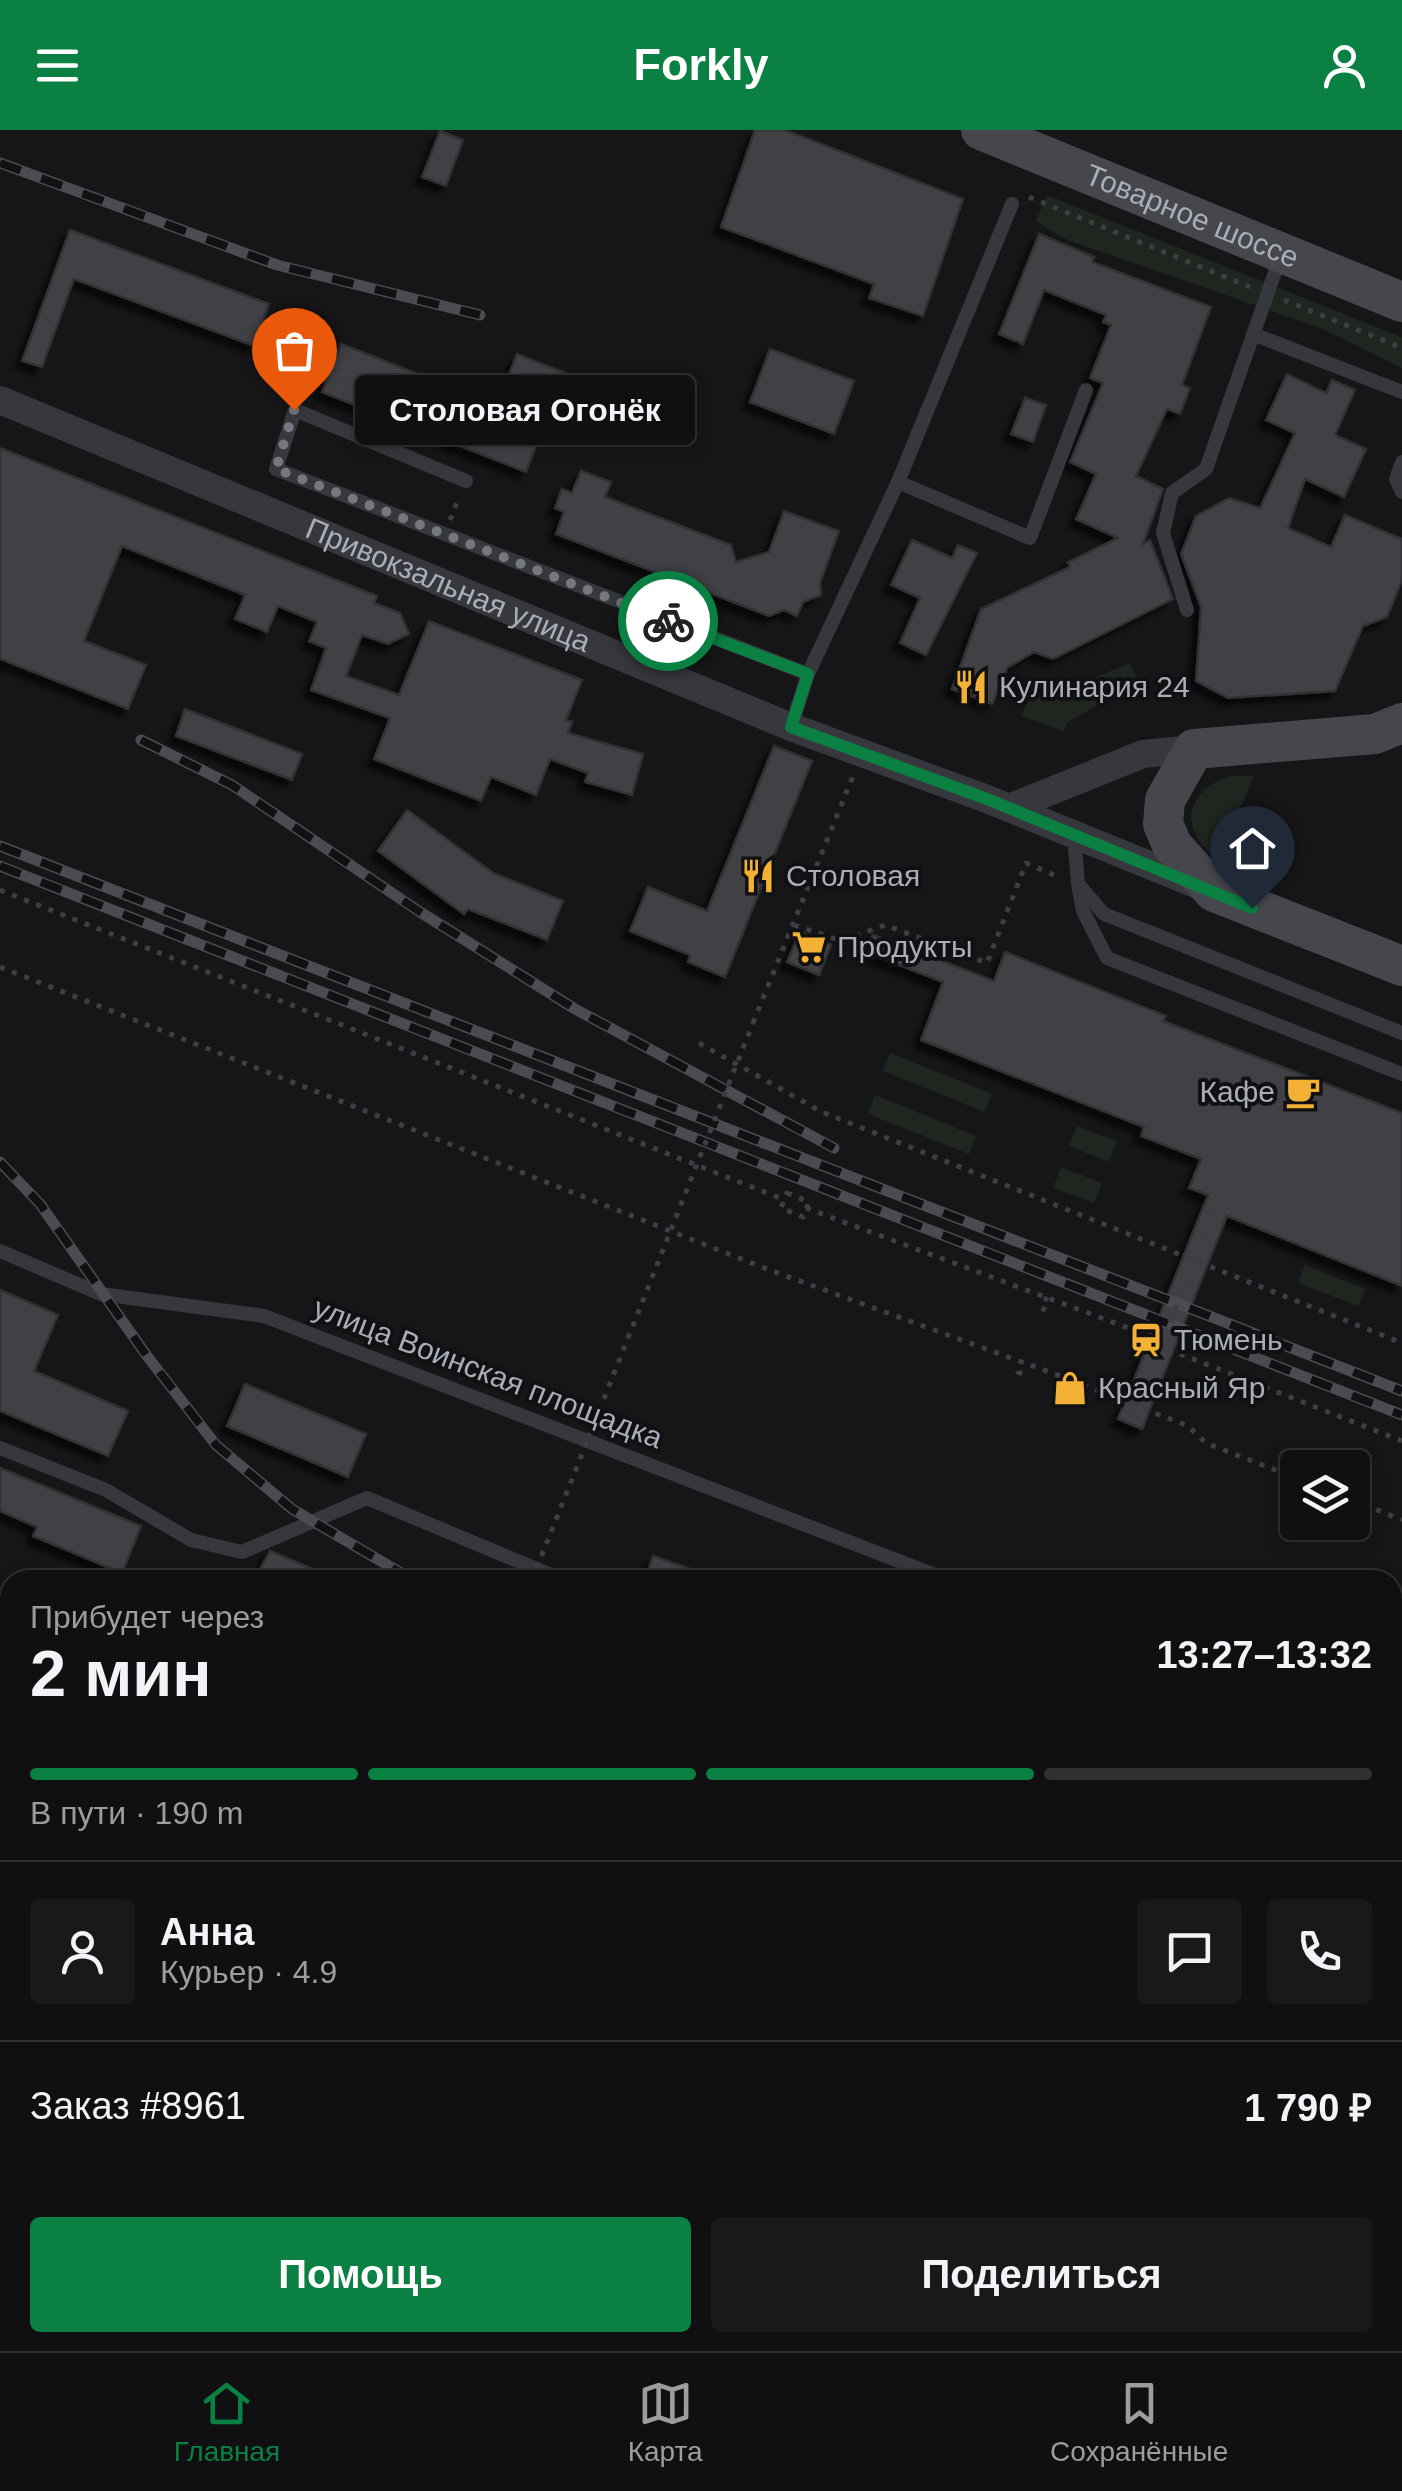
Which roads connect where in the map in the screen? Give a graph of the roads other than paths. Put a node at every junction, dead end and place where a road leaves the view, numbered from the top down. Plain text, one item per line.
1 (982, 130) edge
2 (1013, 197) road end
3 (1282, 252) junction
4 (1402, 302) edge
5 (1253, 334) junction
6 (1086, 390) dead end
7 (1402, 392) edge
8 (0, 400) edge
9 (1402, 462) edge
10 (466, 480) road end
11 (898, 482) junction
12 (1402, 492) edge
13 (1187, 610) dead end
14 (808, 674) junction
15 (791, 727) junction
16 (1393, 730) edge
17 (1194, 748) junction
18 (1010, 808) junction
19 (1074, 834) junction
20 (1078, 884) junction
21 (1214, 892) junction
22 (1402, 966) edge
23 (1402, 1033) edge
24 (1402, 1074) edge
25 (0, 1251) edge
26 (0, 1448) edge
27 (539, 1570) edge
28 (922, 1570) edge

1 - 3 street, Товарное шоссе
2 - 11 lane
3 - 4 street, Товарное шоссе
3 - 5 lane
5 - 7 lane
5 - 13 lane
6 - 11 lane
8 - 15 street, Привокзальная улица
9 - 12 lane
10 - 14 lane
11 - 14 lane
14 - 15 lane
15 - 18 street, Привокзальная улица
16 - 17 street
17 - 18 street
17 - 21 street, Привокзальная улица
18 - 19 street, Привокзальная улица
19 - 20 lane
19 - 21 street, Привокзальная улица
20 - 23 lane
20 - 24 lane
21 - 22 street, Привокзальная улица
25 - 28 lane, улица Воинская площадка
26 - 27 lane

